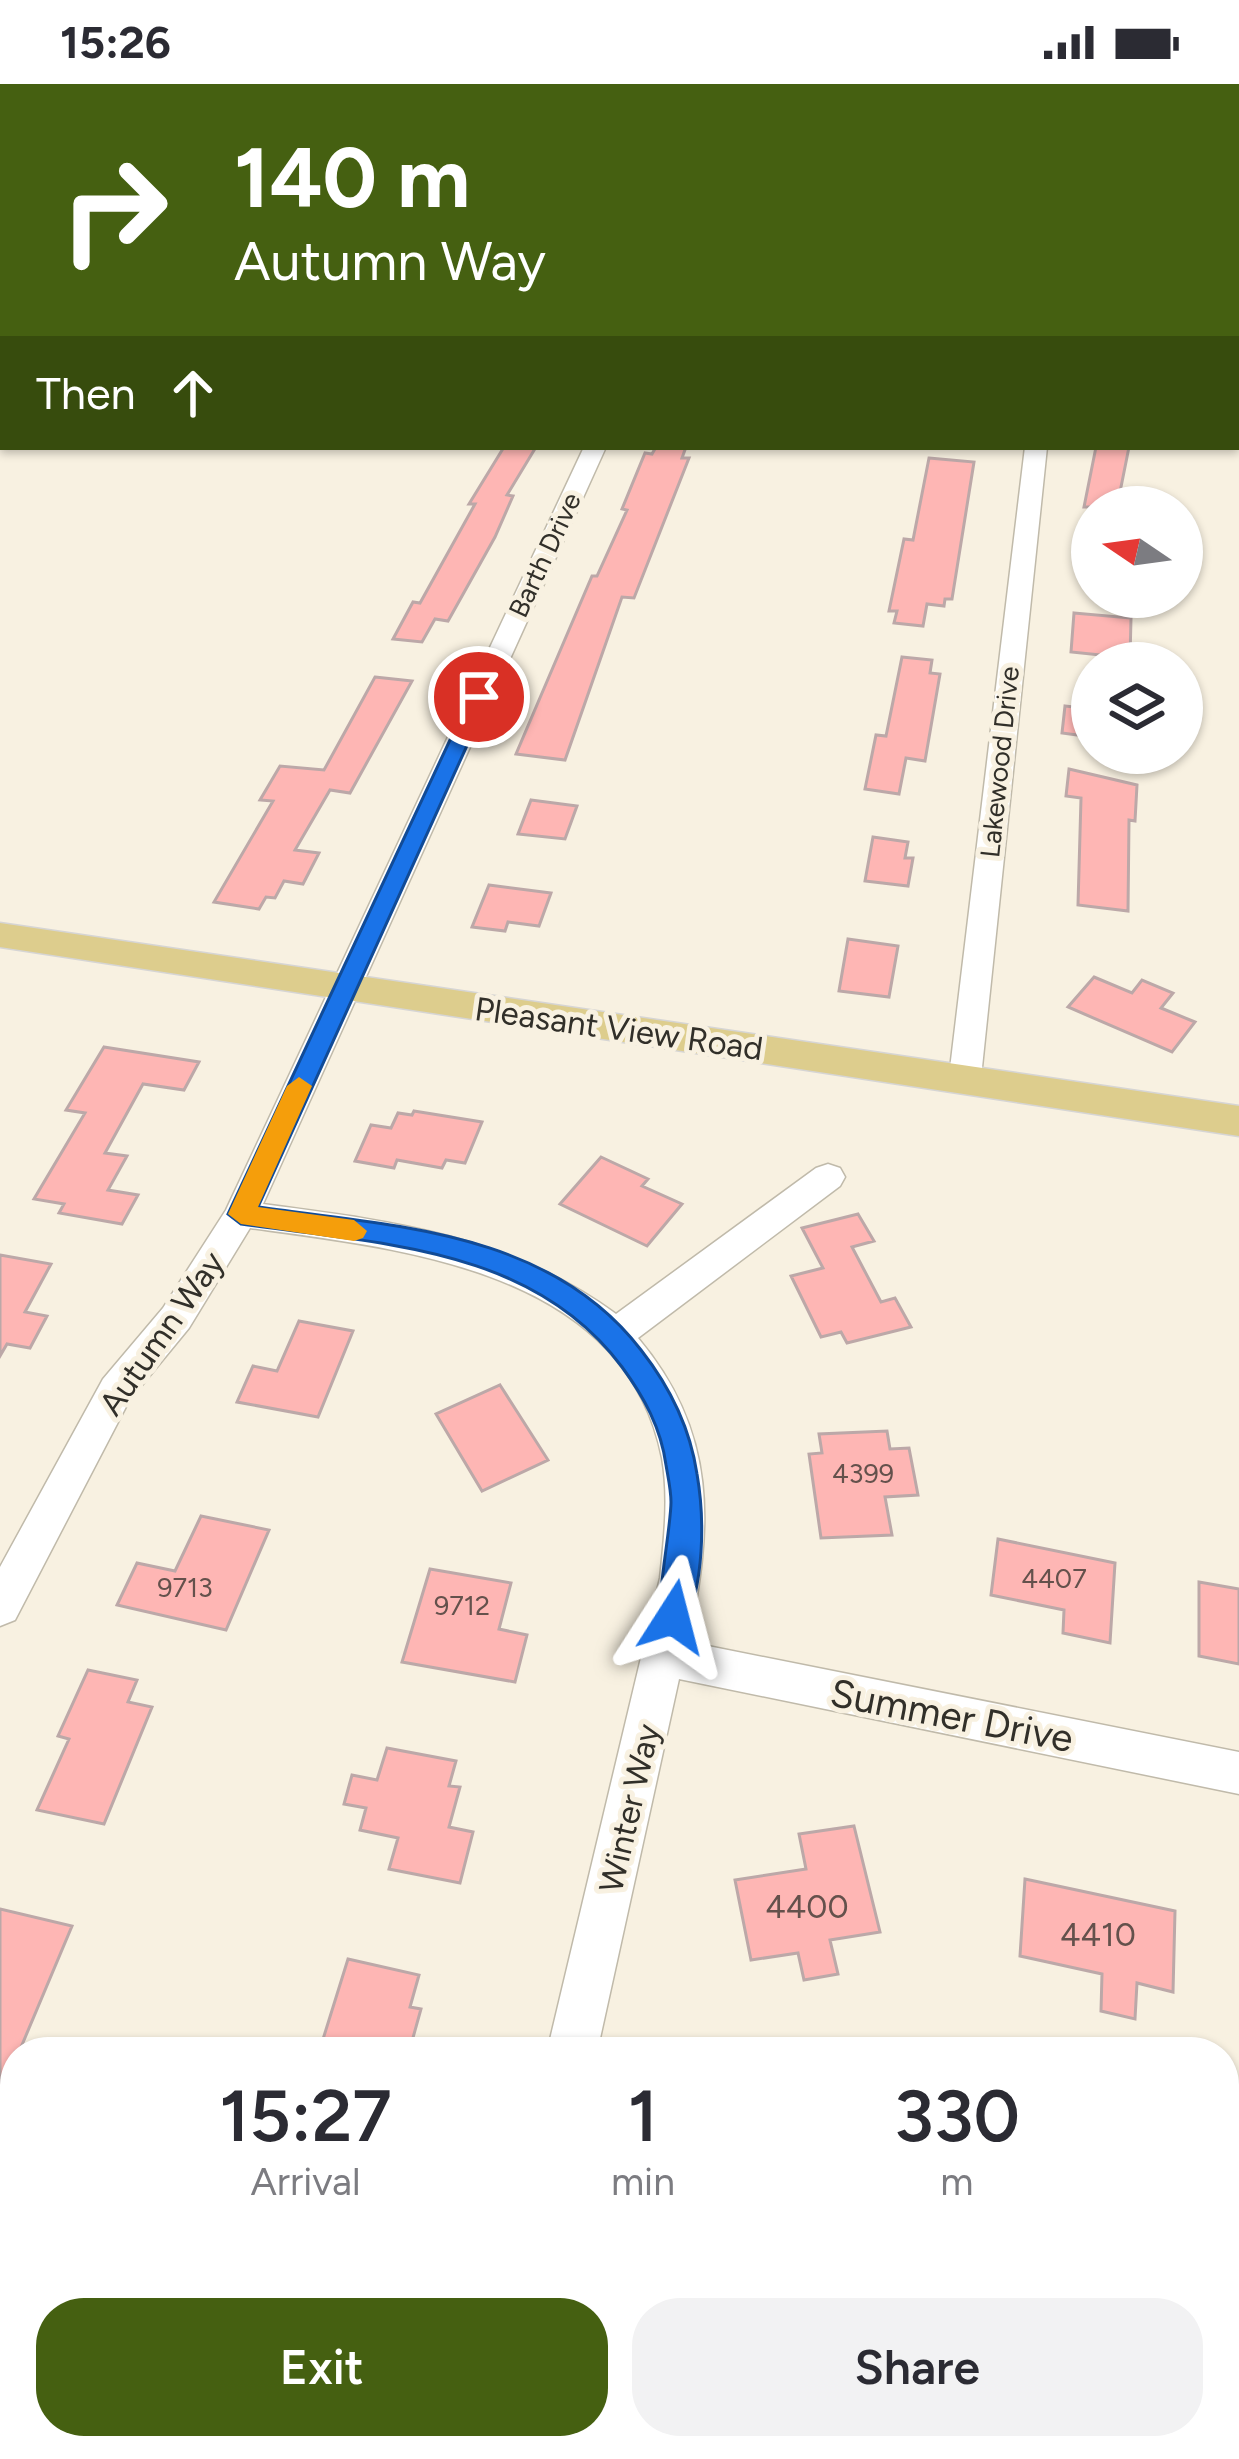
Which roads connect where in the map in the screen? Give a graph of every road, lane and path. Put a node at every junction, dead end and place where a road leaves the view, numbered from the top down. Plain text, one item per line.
1 (594, 450) edge
2 (1036, 450) edge
3 (0, 935) edge
4 (344, 989) junction
5 (965, 1077) junction
6 (1239, 1121) edge
7 (828, 1178) dead end
8 (241, 1214) junction
9 (614, 1335) junction
10 (0, 1607) edge
11 (665, 1657) junction
12 (1239, 1773) edge
13 (576, 2037) edge

1 - 4 street, Barth Drive
2 - 5 street, Lakewood Drive
3 - 4 main road, Pleasant View Road
4 - 5 main road, Pleasant View Road
4 - 8 street, Autumn Way
5 - 6 main road, Pleasant View Road
7 - 9 street
8 - 9 street, Winter Way
8 - 10 street, Autumn Way
9 - 11 street, Winter Way
11 - 12 street, Summer Drive
11 - 13 street, Winter Way

